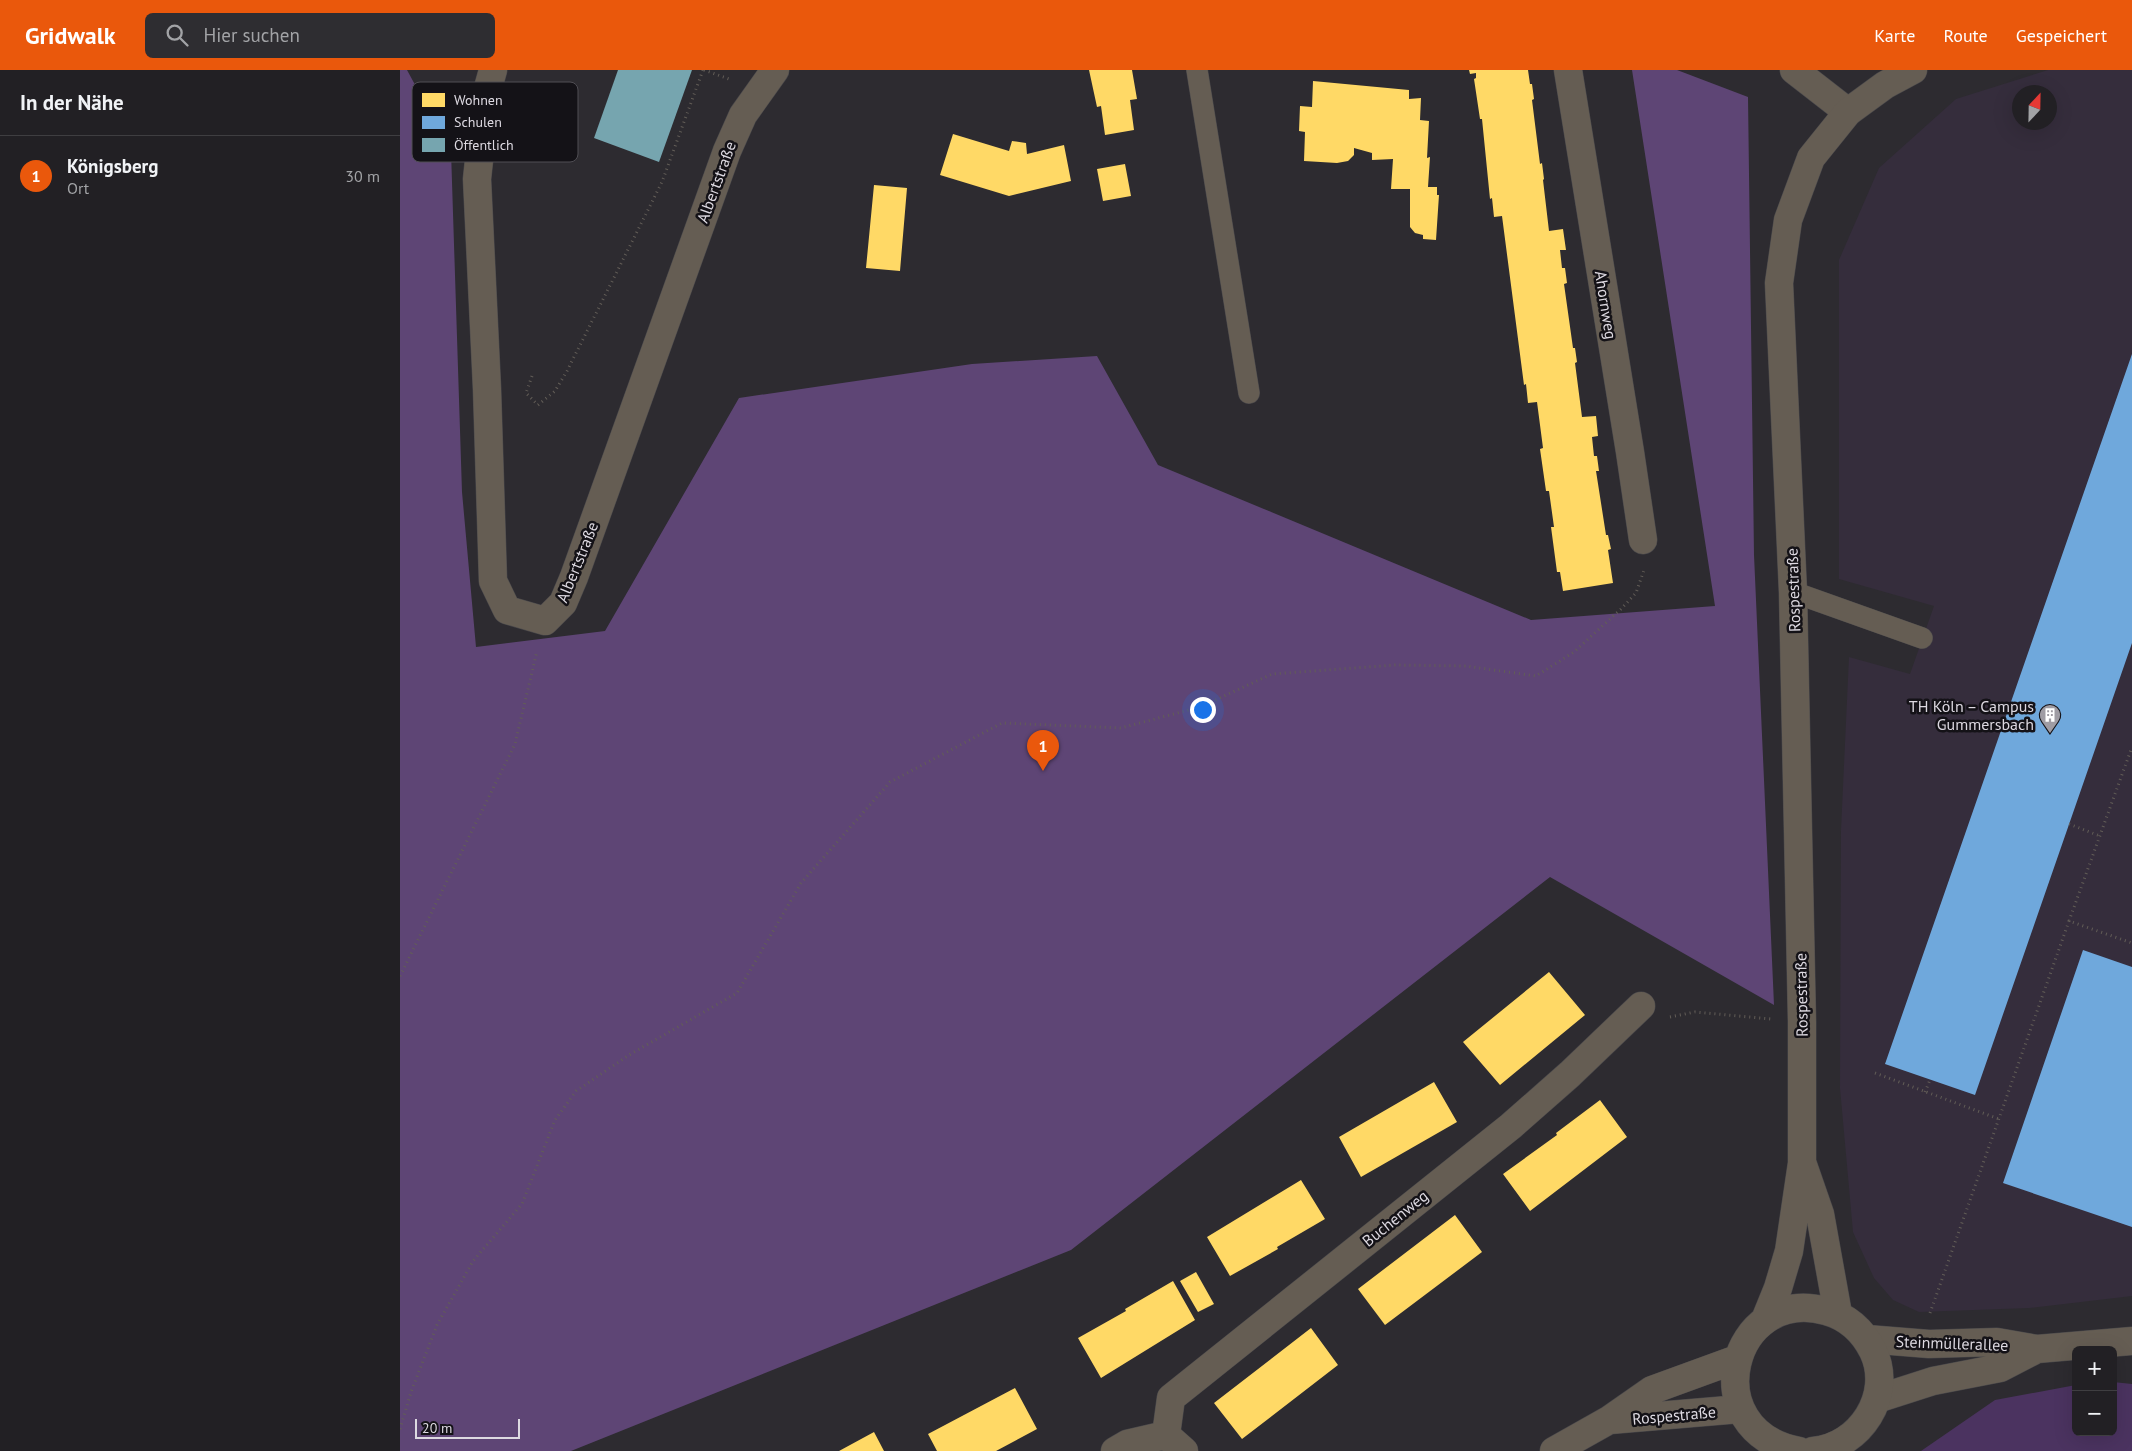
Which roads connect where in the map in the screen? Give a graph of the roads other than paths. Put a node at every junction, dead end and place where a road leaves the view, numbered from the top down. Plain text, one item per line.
1 (775, 70) edge
2 (1197, 70) edge
3 (1568, 70) edge
4 (1794, 70) edge
5 (1913, 70) edge
6 (1848, 112) junction
7 (479, 162) edge
8 (1249, 393) dead end
9 (1643, 540) road end
10 (1793, 592) junction
11 (1922, 638) dead end
12 (1641, 1006) road end
13 (1802, 1163) junction
14 (1838, 1314) junction
15 (1765, 1320) junction
16 (1867, 1339) junction
17 (2132, 1341) edge
18 (2037, 1349) junction
19 (1737, 1359) junction
20 (1877, 1399) junction
21 (1740, 1408) junction
22 (1609, 1420) junction
23 (1175, 1443) edge
24 (1844, 1446) edge
25 (1789, 1450) edge
26 (1115, 1451) edge
27 (1554, 1451) edge
28 (1813, 1451) edge

1 - 7 street, Albertstraße
2 - 8 lane
3 - 9 street, Ahornweg
4 - 6 street
5 - 6 street, Rospestraße
6 - 10 street, Rospestraße
10 - 11 lane
10 - 13 street, Rospestraße
12 - 23 street, Buchenweg
13 - 14 street, Rospestraße
13 - 15 street, Rospestraße
14 - 15 street, Rospestraße
14 - 16 street, Rospestraße
15 - 19 street, Rospestraße
16 - 18 street, Steinmüllerallee
16 - 20 street, Rospestraße
17 - 18 street, Steinmüllerallee
18 - 20 street, Steinmüllerallee
19 - 21 street, Rospestraße
19 - 22 street, Rospestraße
20 - 24 street, Rospestraße
21 - 22 street, Rospestraße
21 - 25 street, Rospestraße
22 - 27 street, Rospestraße
23 - 26 street, Buchenweg
24 - 28 street, Rospestraße

